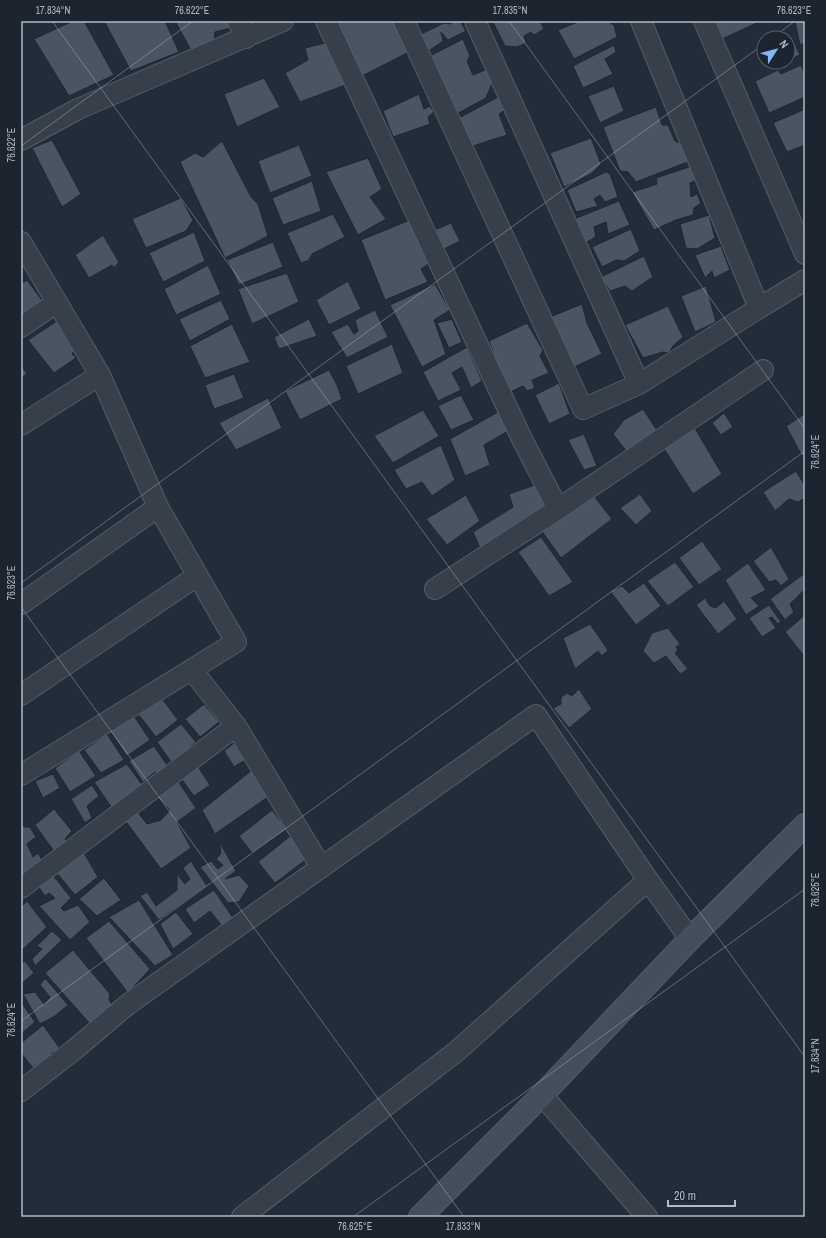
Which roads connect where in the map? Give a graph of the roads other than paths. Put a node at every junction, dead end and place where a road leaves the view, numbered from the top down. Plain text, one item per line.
1 (283, 21) edge
2 (326, 21) edge
3 (404, 21) edge
4 (475, 21) edge
5 (641, 21) edge
6 (704, 21) edge
7 (242, 29) edge
8 (21, 140) edge
9 (21, 242) edge
10 (805, 254) edge
11 (805, 280) edge
12 (56, 303) junction
13 (759, 308) junction
14 (21, 327) edge
15 (763, 370) dead end
16 (100, 375) junction
17 (639, 384) junction
18 (21, 425) edge
19 (158, 507) junction
20 (558, 509) junction
21 (197, 576) junction
22 (435, 589) dead end
23 (21, 604) edge
24 (192, 670) junction
25 (21, 695) edge
26 (236, 726) junction
27 (21, 775) edge
28 (805, 825) edge
29 (321, 867) junction
30 (648, 880) junction
31 (21, 888) edge
32 (690, 939) junction
33 (21, 1091) edge
34 (542, 1094) junction
35 (242, 1217) edge
36 (420, 1217) edge
37 (647, 1217) edge

1 - 7 street
2 - 20 street
3 - 17 street
4 - 17 street
5 - 13 street
6 - 10 street
7 - 8 street
9 - 12 street
11 - 13 street
12 - 14 street
12 - 16 street
13 - 17 street
15 - 20 street
16 - 18 street
16 - 19 street
19 - 21 street
19 - 23 street
20 - 22 street
21 - 24 street
21 - 25 street
24 - 26 street
24 - 27 street
26 - 29 street
26 - 31 street
28 - 32 street
29 - 30 street
29 - 33 street
30 - 32 street
30 - 35 street
32 - 34 street
34 - 36 street
34 - 37 street

